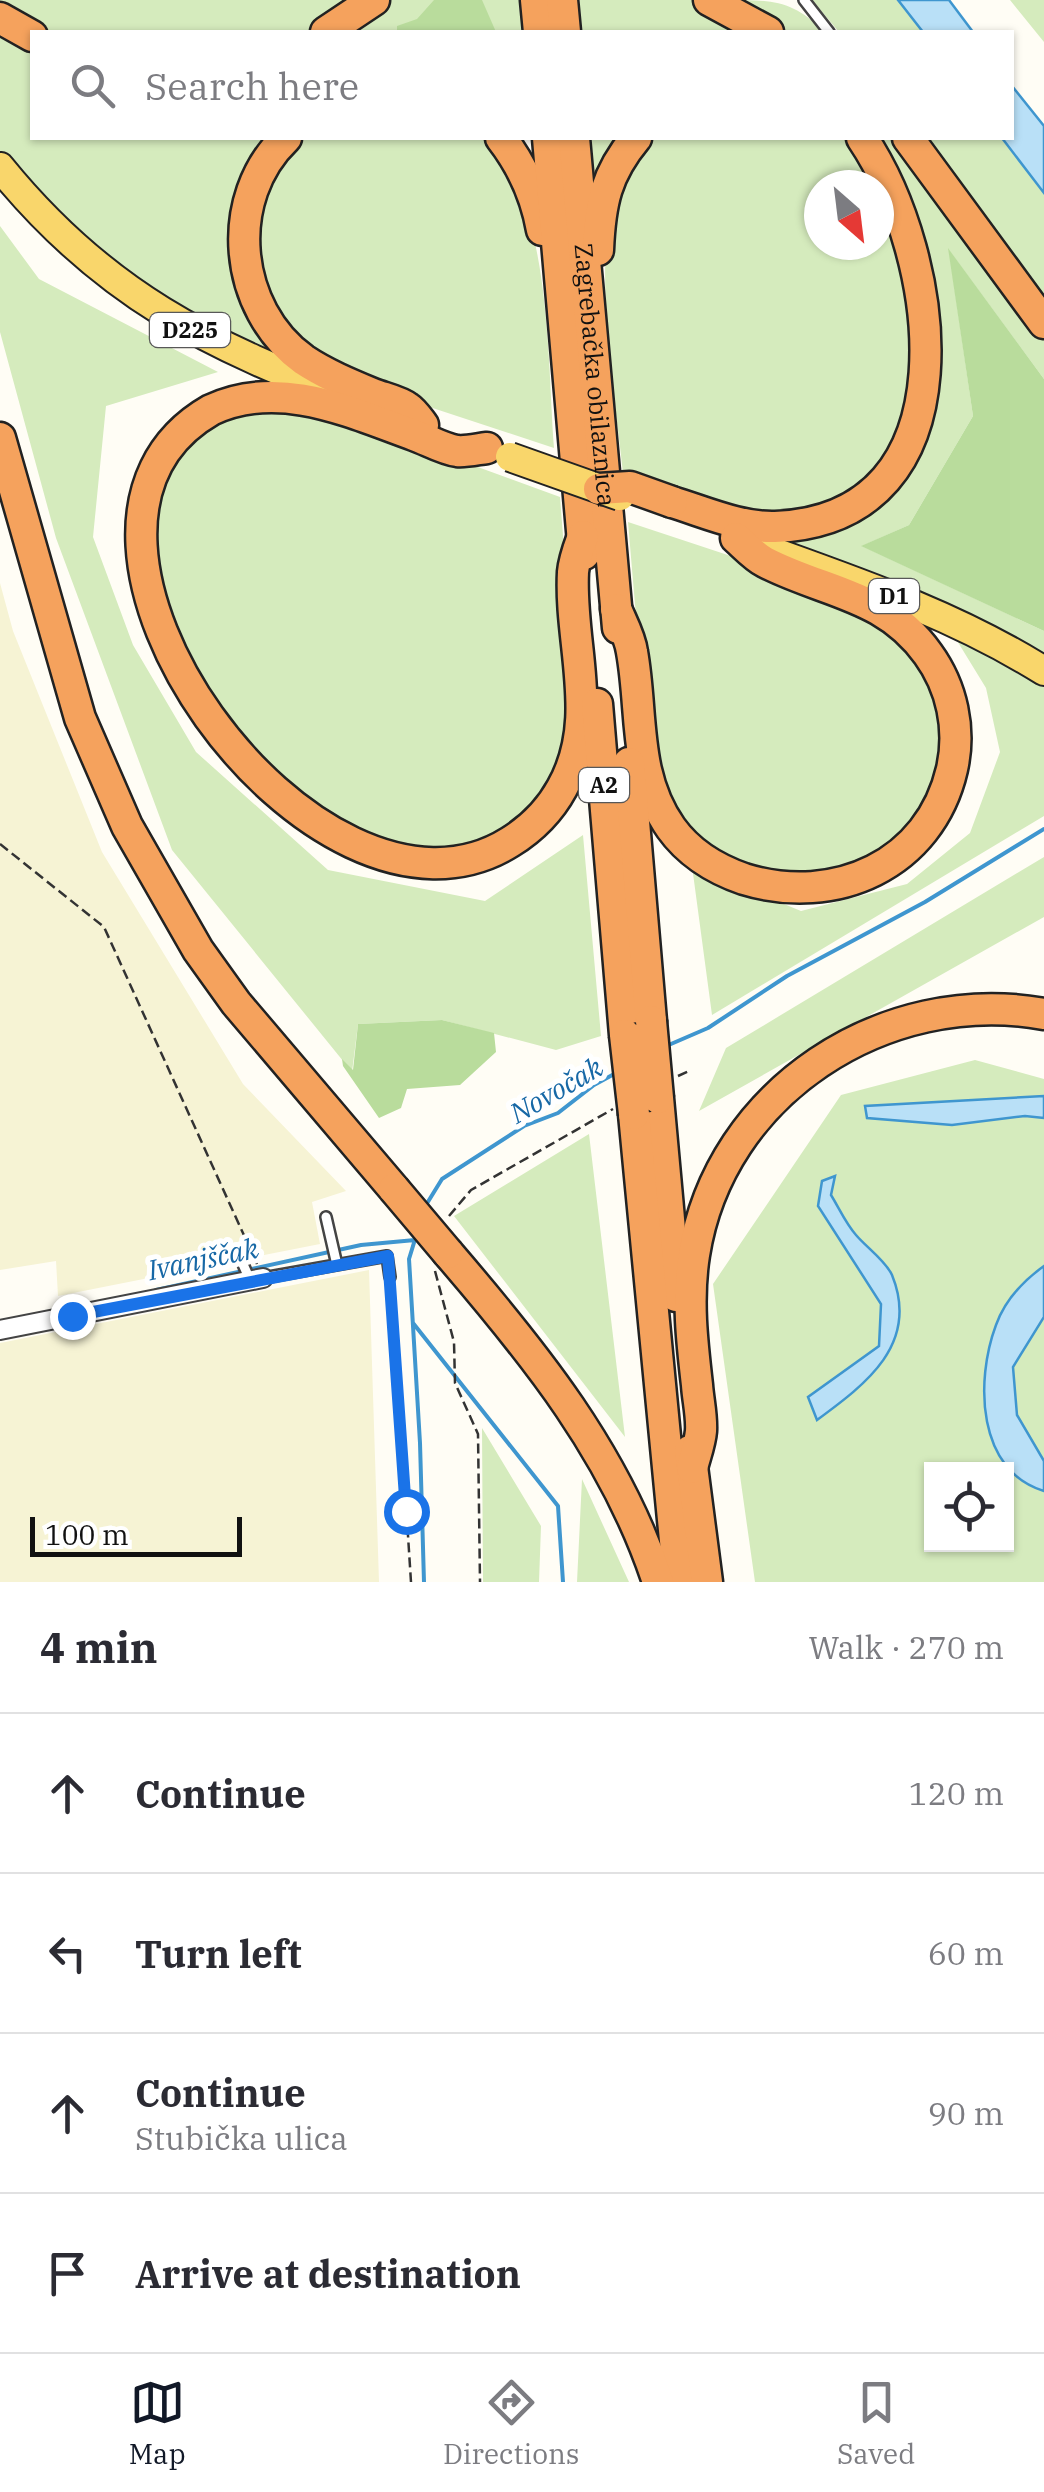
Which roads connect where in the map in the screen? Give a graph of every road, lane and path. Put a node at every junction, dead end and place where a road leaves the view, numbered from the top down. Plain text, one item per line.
1 (374, 0) edge
2 (536, 0) edge
3 (562, 0) edge
4 (709, 0) edge
5 (804, 0) edge
6 (0, 18) edge
7 (329, 30) edge
8 (540, 30) edge
9 (565, 30) edge
10 (764, 30) edge
11 (827, 30) edge
12 (30, 35) edge
13 (284, 140) edge
14 (502, 140) edge
15 (548, 140) edge
16 (574, 140) edge
17 (634, 140) edge
18 (863, 140) edge
19 (909, 140) edge
20 (0, 167) edge
21 (1044, 322) edge
22 (569, 383) junction
23 (597, 396) junction
24 (423, 426) junction
25 (0, 438) edge
26 (499, 453) junction
27 (599, 488) joint
28 (672, 508) junction
29 (582, 536) junction
30 (736, 538) junction
31 (616, 609) junction
32 (1044, 671) edge
33 (0, 844) edge
34 (1044, 1014) edge
35 (638, 1028) junction
36 (688, 1071) dead end
37 (646, 1099) junction
38 (448, 1216) dead end
39 (326, 1217) dead end
40 (441, 1258) junction
41 (242, 1262) dead end
42 (337, 1262) junction
43 (390, 1277) joint
44 (254, 1279) junction
45 (0, 1330) edge
46 (692, 1468) junction
47 (411, 1582) edge
48 (480, 1582) edge
49 (658, 1582) edge
50 (679, 1582) edge
51 (708, 1582) edge

1 - 7 highway
2 - 8 highway
3 - 9 highway
4 - 10 highway
5 - 11 lane
6 - 12 highway
13 - 24 highway
14 - 22 highway
15 - 22 highway, Zagrebačka obilaznica / A2
16 - 23 highway, Zagrebačka obilaznica / A2
17 - 23 highway
18 - 28 highway
19 - 21 highway
20 - 24 main road, D225
22 - 29 highway, Zagrebačka obilaznica / A2
23 - 31 highway, Zagrebačka obilaznica / A2
24 - 26 main road, D225
25 - 40 highway, bridge
26 - 27 main road, bridge
26 - 29 highway
27 - 28 highway, bridge
28 - 30 main road, D1
29 - 35 highway, A2
30 - 31 highway
30 - 32 main road, D1
31 - 35 highway, A2
33 - 44 path
34 - 46 highway
35 - 37 highway, A2, bridge
36 - 37 path
37 - 38 path
37 - 46 highway, A2
37 - 50 highway, A2
39 - 42 lane
40 - 48 path
40 - 49 highway
41 - 44 lane
42 - 43 lane
42 - 44 lane
43 - 47 path
44 - 45 street
46 - 51 highway, A2

